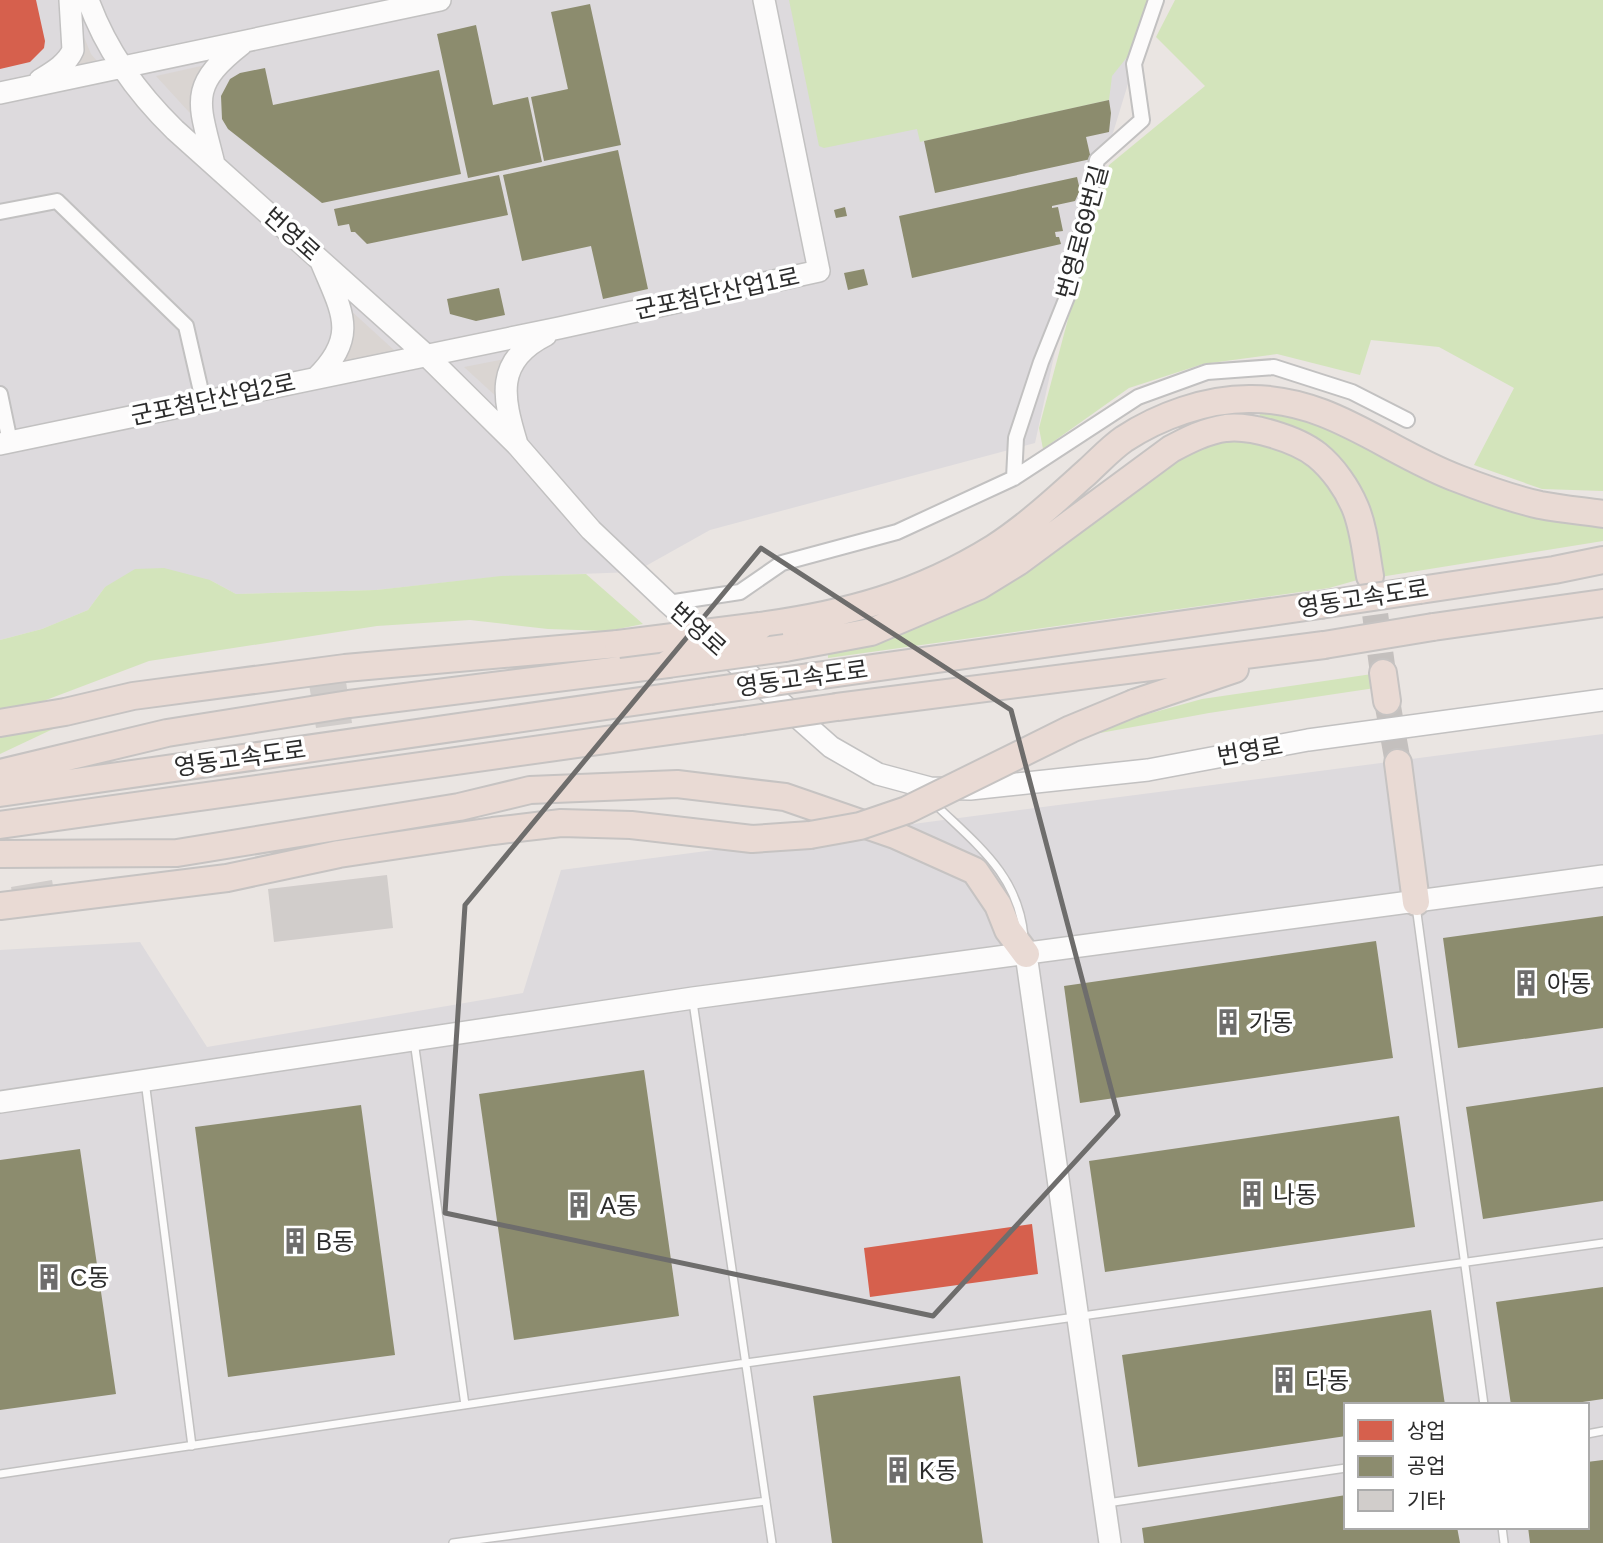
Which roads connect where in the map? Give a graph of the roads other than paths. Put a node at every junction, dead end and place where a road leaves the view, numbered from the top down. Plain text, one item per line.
1 (70, 0) edge
2 (88, 0) edge
3 (440, 0) edge
4 (764, 0) edge
5 (1156, 0) edge
6 (247, 40) junction
7 (121, 66) junction
8 (32, 86) junction
9 (0, 93) edge
10 (214, 164) junction
11 (0, 212) edge
12 (320, 259) junction
13 (559, 328) junction
14 (426, 355) junction
15 (316, 378) junction
16 (0, 394) edge
17 (203, 400) junction
18 (1407, 420) dead end
19 (5, 443) edge
20 (518, 446) junction
21 (1014, 478) junction
22 (1603, 514) edge
23 (1603, 560) edge
24 (1370, 576) tunnel mouth
25 (668, 603) junction
26 (1603, 603) edge
27 (1297, 649) junction
28 (1383, 673) tunnel mouth
29 (1603, 700) edge
30 (1387, 701) tunnel mouth
31 (0, 723) edge
32 (1398, 763) tunnel mouth
33 (0, 773) edge
34 (930, 788) junction
35 (0, 793) edge
36 (0, 825) edge
37 (0, 854) edge
38 (1603, 876) edge
39 (1416, 902) junction
40 (0, 906) edge
41 (1026, 954) junction
42 (693, 998) junction
43 (414, 1040) junction
44 (145, 1080) junction
45 (0, 1102) edge
46 (1603, 1243) edge
47 (1464, 1262) junction
48 (1078, 1315) junction
49 (746, 1363) junction
50 (1485, 1403) edge
51 (464, 1405) junction
52 (191, 1446) junction
53 (1344, 1468) edge
54 (0, 1474) edge
55 (766, 1501) junction
56 (1104, 1503) junction
57 (453, 1543) edge
58 (772, 1543) edge
59 (1110, 1543) edge

1 - 8 street
2 - 7 street, 번영로
3 - 6 street
4 - 13 street, 군포첨단산업1로
5 - 21 street, 번영로69번길
6 - 7 street
6 - 10 street
7 - 8 street
7 - 10 street, 번영로
8 - 9 street
10 - 12 street, 번영로
11 - 17 street
12 - 14 street, 번영로
12 - 15 street
13 - 14 street, 군포첨단산업1로
13 - 20 street
14 - 15 street, 군포첨단산업2로
14 - 20 street, 번영로
15 - 17 street, 군포첨단산업2로
16 - 19 street
17 - 19 street, 군포첨단산업2로
18 - 21 street
20 - 25 street, 번영로
21 - 25 street
22 - 31 highway, bridge
23 - 35 highway, 영동고속도로, bridge
24 - 33 highway, bridge
25 - 34 street, 번영로
26 - 27 highway, 영동고속도로, bridge
27 - 36 highway, 영동고속도로, bridge
27 - 40 highway, bridge
28 - 30 highway
29 - 34 street, 번영로
32 - 39 highway
34 - 41 lane
37 - 41 highway
38 - 39 street
39 - 41 street
39 - 47 lane
41 - 42 street
41 - 48 street
42 - 43 street
42 - 49 lane
43 - 44 street
43 - 51 lane
44 - 45 street
44 - 52 lane
46 - 47 lane
47 - 48 lane
47 - 50 lane
48 - 49 lane
48 - 56 street
49 - 51 lane
49 - 55 lane
51 - 52 lane
52 - 54 lane
53 - 56 lane
55 - 57 lane
55 - 58 lane
56 - 59 street

